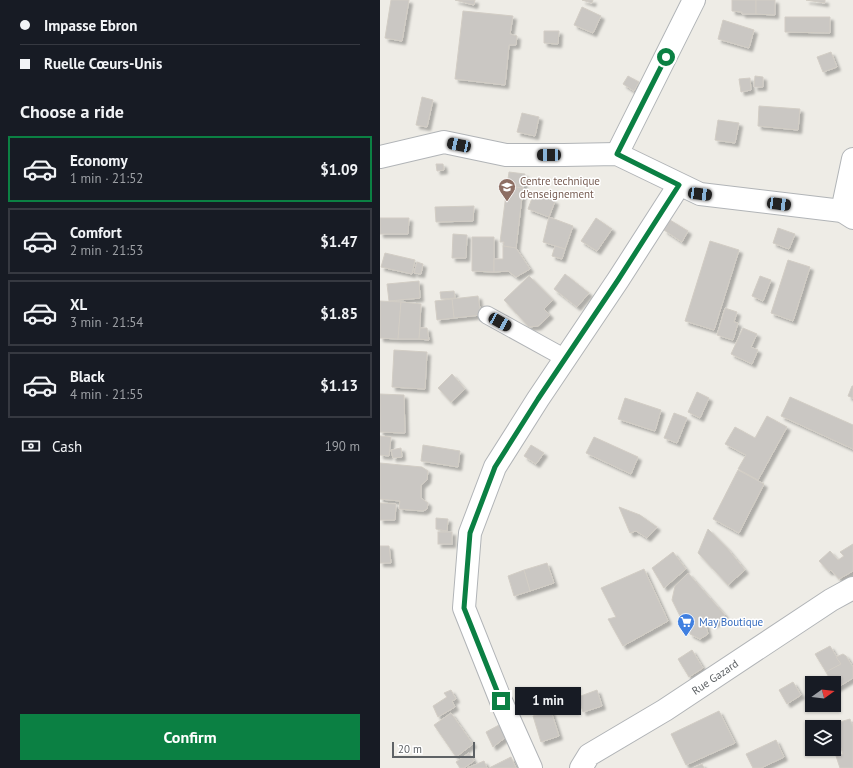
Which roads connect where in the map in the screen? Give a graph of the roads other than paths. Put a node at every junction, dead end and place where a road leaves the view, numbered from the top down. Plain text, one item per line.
1 (694, 0) edge
2 (617, 154) junction
3 (380, 157) edge
4 (853, 159) edge
5 (679, 185) junction
6 (848, 214) edge
7 (487, 315) dead end
8 (565, 358) junction
9 (853, 588) edge
10 (532, 768) edge
11 (581, 768) edge

1 - 2 street
2 - 3 street
2 - 5 street
4 - 6 street
5 - 6 street
5 - 8 street
7 - 8 lane
8 - 10 street
9 - 11 street, Rue Gazard

